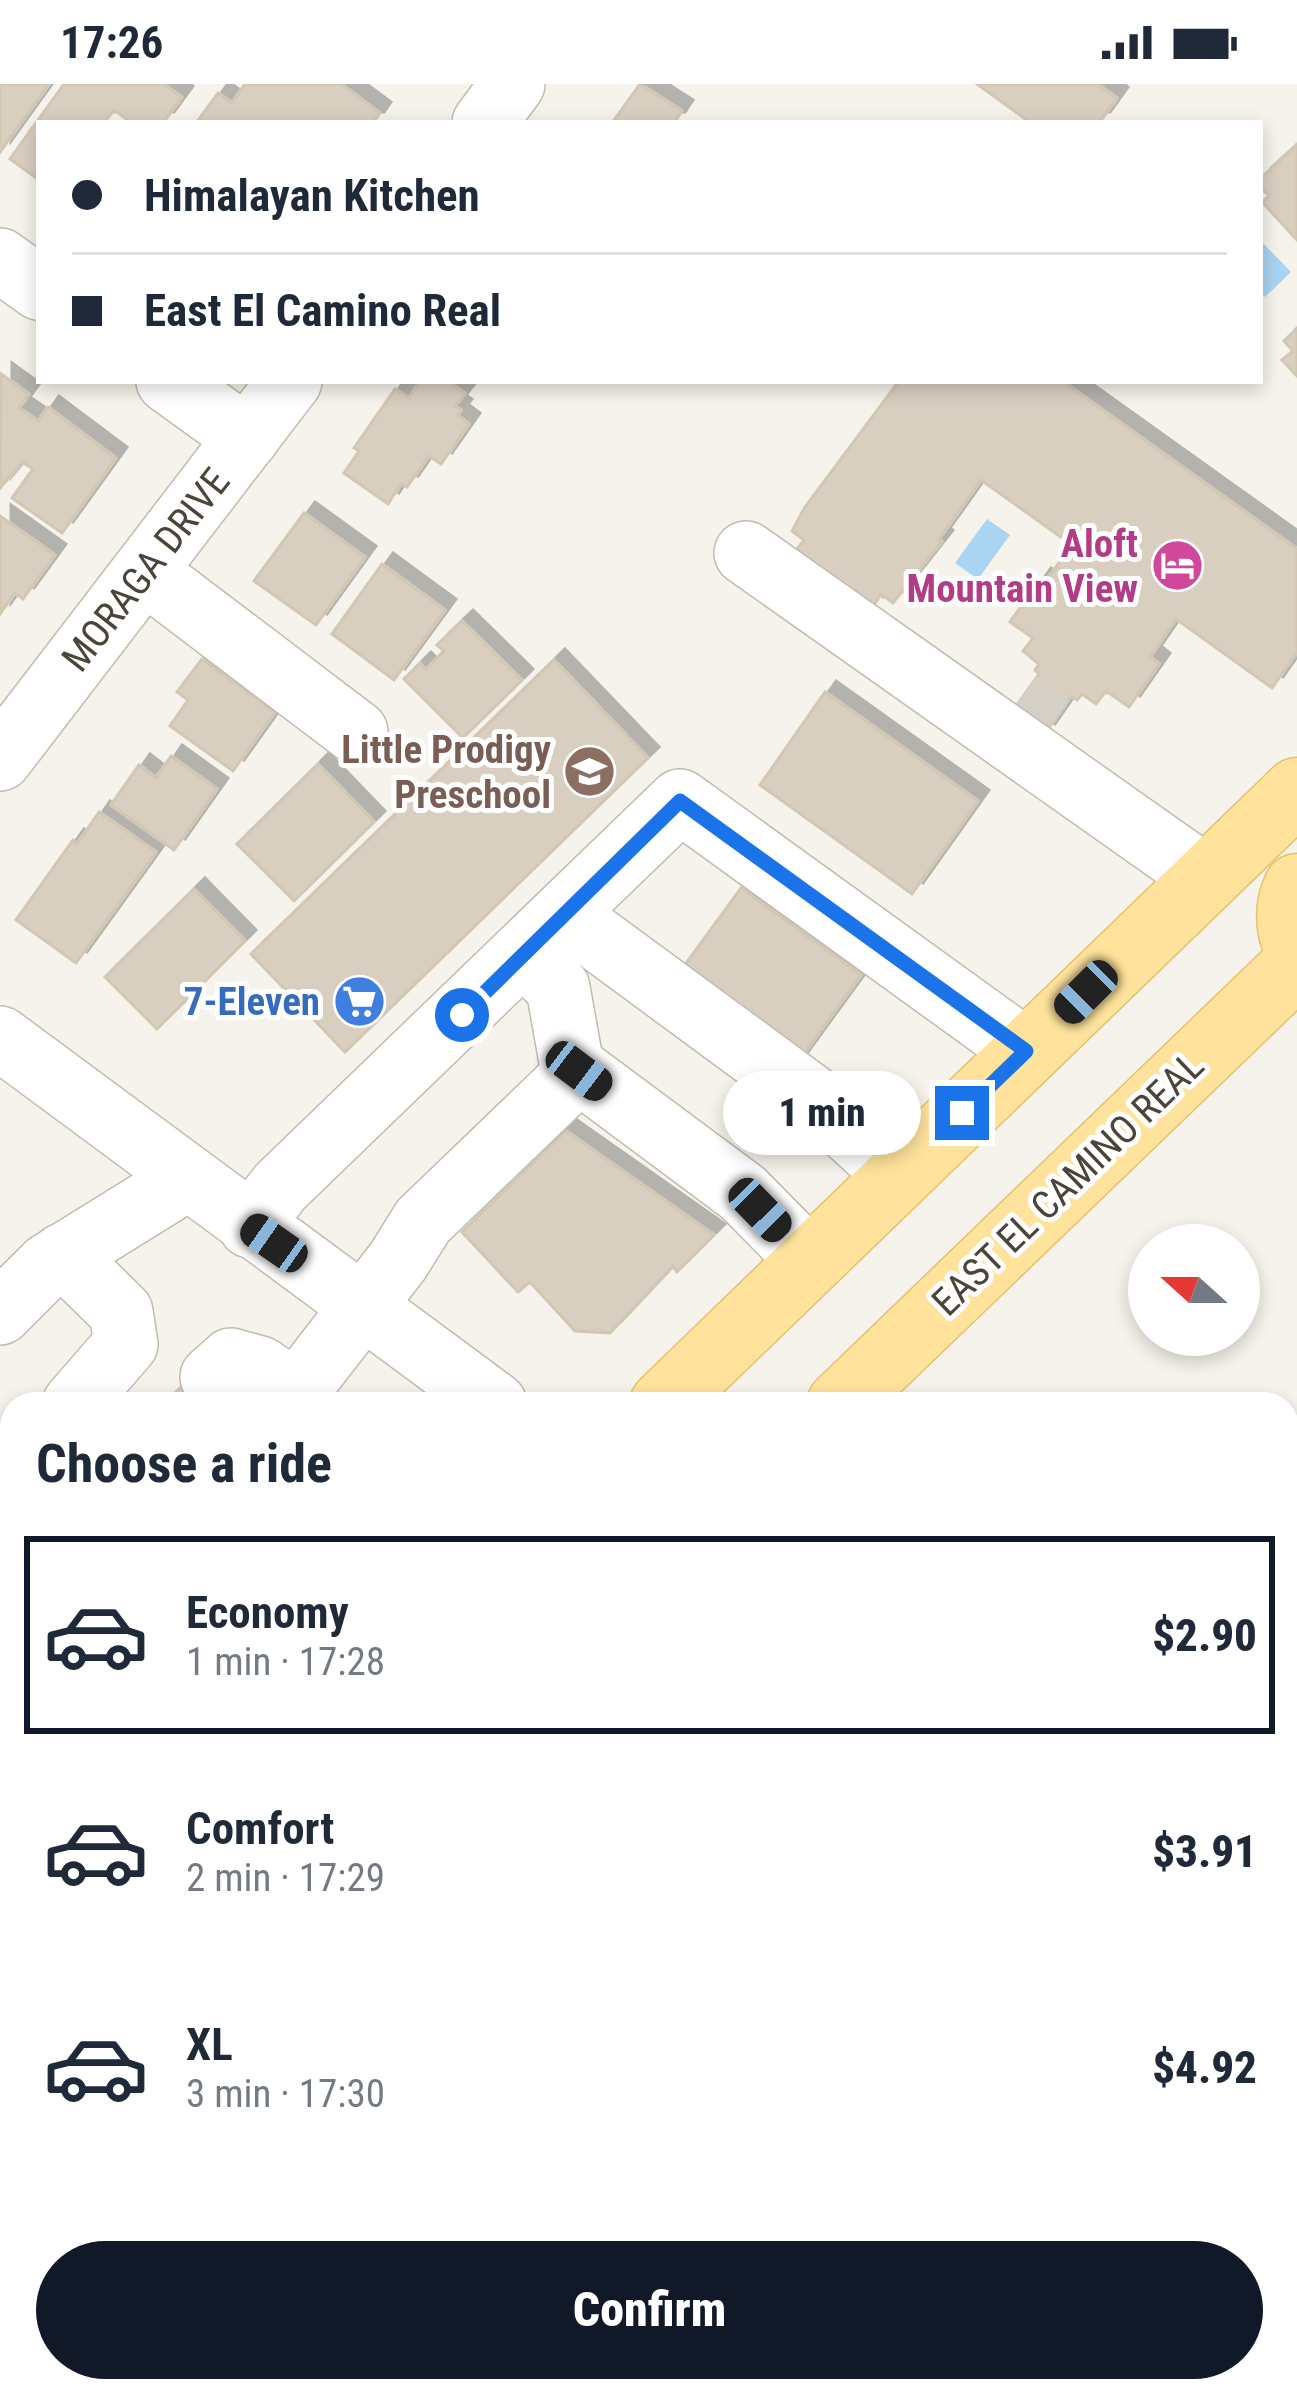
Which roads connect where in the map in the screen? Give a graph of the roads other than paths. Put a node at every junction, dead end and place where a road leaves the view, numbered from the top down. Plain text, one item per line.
1 (513, 84) edge
2 (486, 120) edge
3 (0, 260) edge
4 (36, 286) edge
5 (171, 384) edge
6 (288, 384) edge
7 (247, 438) junction
8 (746, 553) dead end
9 (145, 572) junction
10 (356, 732) dead end
11 (0, 759) edge
12 (1297, 791) edge
13 (1205, 878) junction
14 (1297, 887) edge
15 (545, 935) junction
16 (1297, 946) edge
17 (1297, 964) edge
18 (0, 1038) edge
19 (1026, 1051) junction
20 (574, 1078) junction
21 (897, 1174) junction
22 (187, 1179) junction
23 (250, 1226) junction
24 (63, 1255) junction
25 (809, 1260) junction
26 (362, 1307) junction
27 (0, 1313) edge
28 (212, 1377) dead end
29 (84, 1392) edge
30 (283, 1392) edge
31 (296, 1392) edge
32 (479, 1392) edge
33 (675, 1392) edge
34 (852, 1392) edge

1 - 2 street
3 - 4 street
5 - 7 street
6 - 7 street, MORAGA DRIVE
7 - 9 street, MORAGA DRIVE
8 - 13 street
9 - 10 street
9 - 11 street, MORAGA DRIVE
12 - 13 main road
13 - 19 main road
14 - 16 main road
15 - 19 street
15 - 20 street
15 - 21 street
15 - 23 street
17 - 34 main road, EAST EL CAMINO REAL
18 - 22 street
19 - 21 main road
20 - 25 street
20 - 26 street
21 - 25 main road
22 - 23 street
22 - 24 street
23 - 26 street
24 - 27 street
24 - 29 street
25 - 33 main road
26 - 31 street
26 - 32 street
28 - 30 street

